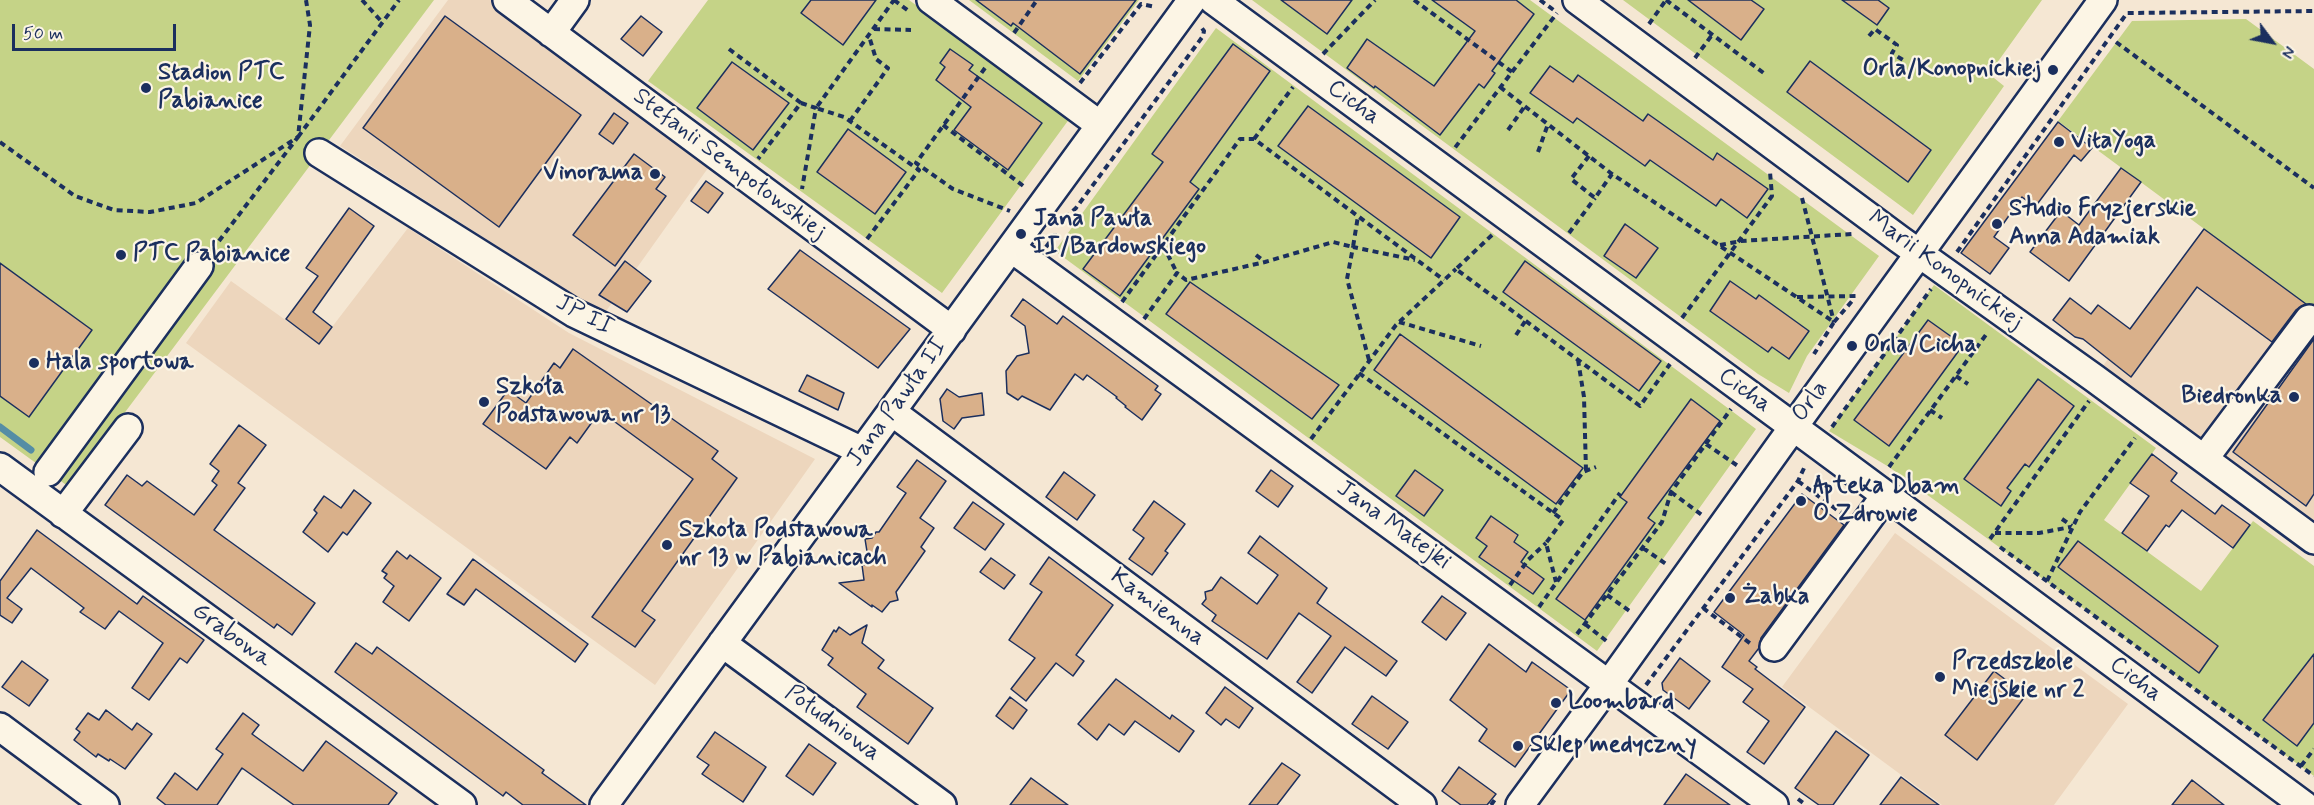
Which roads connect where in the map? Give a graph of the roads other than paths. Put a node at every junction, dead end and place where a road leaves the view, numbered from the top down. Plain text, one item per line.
1 (507, 0) edge
2 (575, 0) edge
3 (931, 0) edge
4 (1192, 0) edge
5 (1213, 0) edge
6 (2103, 0) edge
7 (1567, 6) edge
8 (551, 33) junction
9 (1100, 125) junction
10 (320, 153) road end
11 (1011, 248) junction
12 (1920, 254) junction
13 (199, 266) dead end
14 (2309, 319) dead end
15 (952, 330) junction
16 (892, 412) junction
17 (1793, 427) junction
18 (129, 428) dead end
19 (862, 451) junction
20 (2204, 459) junction
21 (0, 467) edge
22 (48, 472) dead end
23 (1886, 495) junction
24 (63, 514) junction
25 (2314, 540) edge
26 (722, 643) junction
27 (1774, 647) dead end
28 (1610, 684) junction
29 (0, 727) edge
30 (105, 805) edge
31 (462, 805) edge
32 (603, 805) edge
33 (942, 805) edge
34 (1422, 805) edge
35 (1520, 805) edge
36 (1774, 805) edge
37 (2304, 805) edge

1 - 8 street, Stefanii Sempołowskiej
2 - 8 street
3 - 9 street
4 - 9 street, Jana Pawła II
5 - 17 street, Cicha
6 - 12 street, Orla
7 - 12 street, Marii Konopnickiej
8 - 15 street, Stefanii Sempołowskiej
9 - 11 street, Jana Pawła II
10 - 19 street, JP II
11 - 15 street, Jana Pawła II
11 - 28 street, Jana Matejki
12 - 17 street, Orla
12 - 20 street, Marii Konopnickiej
13 - 22 street
14 - 20 street
15 - 16 street, Jana Pawła II
16 - 19 street, Jana Pawła II
16 - 34 street, Kamienna
17 - 23 street, Cicha
17 - 28 street, Orla
18 - 24 street
19 - 26 street, Jana Pawła II
20 - 25 street, Marii Konopnickiej
21 - 24 street, Grabowa
23 - 27 street
23 - 37 street, Cicha
24 - 31 street, Grabowa
26 - 32 street, Jana Pawła II
26 - 33 street, Południowa
28 - 35 street, Orla
28 - 36 street, Jana Matejki
29 - 30 street

